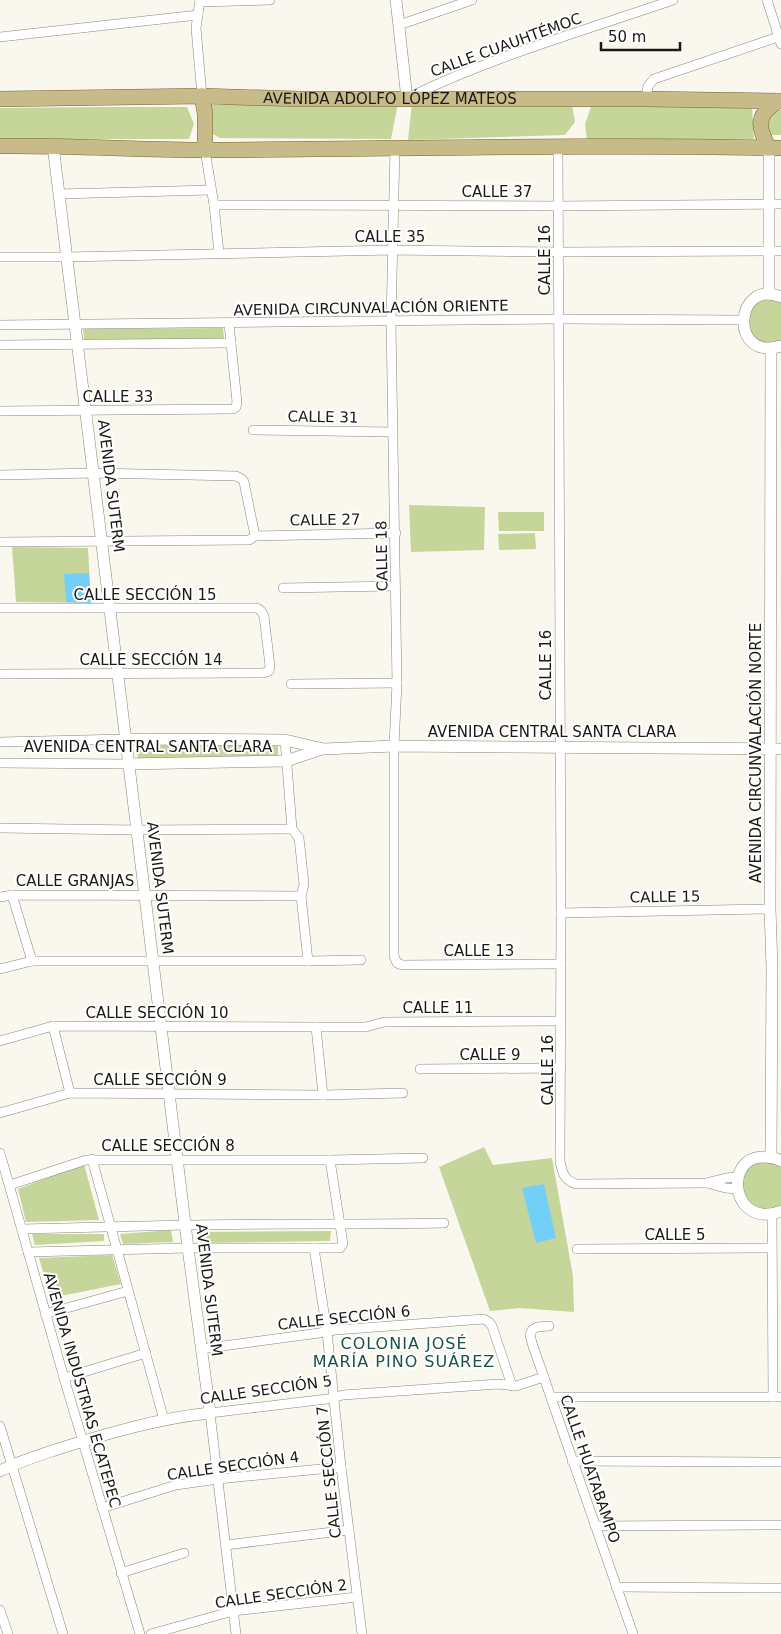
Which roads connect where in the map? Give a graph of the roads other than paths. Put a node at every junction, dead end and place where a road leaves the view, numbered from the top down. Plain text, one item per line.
1 (270, 0) edge
2 (396, 0) edge
3 (472, 0) edge
4 (673, 0) edge
5 (767, 0) edge
6 (200, 1) edge
7 (198, 15) junction
8 (399, 25) junction
9 (0, 36) edge
10 (780, 39) edge
11 (202, 96) junction
12 (0, 99) edge
13 (407, 99) junction
14 (646, 99) junction
15 (780, 101) edge
16 (53, 145) junction
17 (0, 146) edge
18 (395, 148) junction
19 (558, 148) junction
20 (775, 148) edge
21 (205, 150) junction
22 (211, 190) junction
23 (59, 194) junction
24 (775, 204) edge
25 (214, 205) junction
26 (394, 206) junction
27 (558, 206) junction
28 (393, 250) junction
29 (775, 251) edge
30 (559, 252) junction
31 (218, 253) junction
32 (0, 257) edge
33 (66, 257) junction
34 (769, 294) junction
35 (781, 297) edge
36 (558, 319) junction
37 (742, 320) junction
38 (391, 322) junction
39 (229, 324) junction
40 (0, 325) edge
41 (75, 325) junction
42 (231, 343) junction
43 (78, 344) junction
44 (0, 345) edge
45 (776, 348) edge
46 (0, 411) edge
47 (86, 411) junction
48 (252, 430) dead end
49 (393, 432) junction
50 (94, 474) junction
51 (0, 475) edge
52 (396, 533) junction
53 (255, 536) junction
54 (0, 542) edge
55 (102, 542) junction
56 (396, 586) junction
57 (283, 588) dead end
58 (0, 608) edge
59 (110, 609) junction
60 (266, 638) joint
61 (0, 674) edge
62 (117, 674) junction
63 (398, 683) junction
64 (291, 684) dead end
65 (125, 739) junction
66 (285, 740) junction
67 (0, 742) edge
68 (394, 746) junction
69 (560, 747) junction
70 (324, 749) junction
71 (776, 749) edge
72 (286, 761) junction
73 (0, 763) edge
74 (128, 764) junction
75 (0, 828) edge
76 (292, 829) junction
77 (137, 830) junction
78 (146, 894) junction
79 (12, 895) junction
80 (300, 896) junction
81 (0, 897) edge
82 (770, 909) junction
83 (561, 913) junction
84 (362, 960) dead end
85 (32, 961) junction
86 (154, 961) junction
87 (308, 961) junction
88 (397, 963) joint
89 (561, 964) junction
90 (0, 969) edge
91 (561, 1022) junction
92 (53, 1026) junction
93 (161, 1027) junction
94 (316, 1028) junction
95 (0, 1041) edge
96 (561, 1068) junction
97 (420, 1069) dead end
98 (70, 1092) junction
99 (170, 1093) junction
100 (403, 1093) dead end
101 (323, 1095) junction
102 (0, 1113) edge
103 (0, 1153) edge
104 (423, 1158) dead end
105 (92, 1159) junction
106 (776, 1159) edge
107 (178, 1160) junction
108 (330, 1160) junction
109 (738, 1183) junction
110 (10, 1185) junction
111 (777, 1212) edge
112 (444, 1224) dead end
113 (186, 1225) junction
114 (341, 1226) junction
115 (112, 1228) junction
116 (22, 1229) junction
117 (188, 1248) junction
118 (314, 1248) junction
119 (772, 1248) junction
120 (577, 1249) dead end
121 (118, 1250) junction
122 (28, 1252) junction
123 (128, 1291) junction
124 (46, 1314) junction
125 (549, 1326) dead end
126 (327, 1332) junction
127 (201, 1349) junction
128 (146, 1353) junction
129 (64, 1378) junction
130 (544, 1378) junction
131 (512, 1386) junction
132 (335, 1397) junction
133 (777, 1397) edge
134 (551, 1398) junction
135 (210, 1413) junction
136 (164, 1420) junction
137 (0, 1426) edge
138 (83, 1441) junction
139 (572, 1461) junction
140 (781, 1462) edge
141 (11, 1465) junction
142 (341, 1467) junction
143 (0, 1471) edge
144 (218, 1479) junction
145 (102, 1508) junction
146 (781, 1524) edge
147 (595, 1526) junction
148 (349, 1530) junction
149 (226, 1545) junction
150 (184, 1553) dead end
151 (121, 1573) junction
152 (616, 1587) junction
153 (781, 1588) edge
154 (357, 1597) junction
155 (0, 1610) edge
156 (233, 1611) junction
157 (8, 1634) edge
158 (63, 1634) edge
159 (140, 1634) edge
160 (151, 1634) edge
161 (236, 1634) edge
162 (362, 1634) edge
163 (633, 1634) edge

1 - 6 street
2 - 8 street
3 - 8 street
4 - 13 street, CALLE CUAUHTÉMOC
5 - 10 street
6 - 7 street
7 - 9 street
7 - 11 street
8 - 13 street
10 - 14 street
11 - 12 main road, AVENIDA ADOLFO LÓPEZ MATEOS
11 - 13 main road, AVENIDA ADOLFO LÓPEZ MATEOS
11 - 21 main road
13 - 14 main road, AVENIDA ADOLFO LÓPEZ MATEOS
14 - 15 main road, AVENIDA ADOLFO LÓPEZ MATEOS
15 - 20 main road
16 - 17 main road
16 - 21 main road
16 - 23 street, AVENIDA SUTERM
18 - 19 main road
18 - 21 main road
18 - 26 street, CALLE 18
19 - 20 main road
19 - 27 street, CALLE 16
20 - 24 street
21 - 22 street
22 - 23 street
22 - 25 street
23 - 33 street, AVENIDA SUTERM
24 - 27 street, CALLE 37
24 - 29 street
25 - 26 street, CALLE 37
25 - 31 street
26 - 27 street, CALLE 37
26 - 28 street, CALLE 18
27 - 30 street, CALLE 16
28 - 30 street, CALLE 35
28 - 31 street, CALLE 35
28 - 38 street, CALLE 18
29 - 30 street, CALLE 35
29 - 34 street
30 - 36 street, CALLE 16
31 - 33 street, CALLE 35
32 - 33 street, CALLE 35
33 - 41 street, AVENIDA SUTERM
34 - 35 street
34 - 37 street
36 - 37 street, AVENIDA CIRCUNVALACIÓN ORIENTE
36 - 38 street, AVENIDA CIRCUNVALACIÓN ORIENTE
36 - 69 street, CALLE 16
37 - 45 street
38 - 39 street, AVENIDA CIRCUNVALACIÓN ORIENTE
38 - 49 street, CALLE 18
39 - 41 street, AVENIDA CIRCUNVALACIÓN ORIENTE
39 - 42 street
40 - 41 street, AVENIDA CIRCUNVALACIÓN ORIENTE
41 - 43 street, AVENIDA SUTERM
42 - 43 street
42 - 47 street, CALLE 33
43 - 44 street
43 - 47 street, AVENIDA SUTERM
45 - 71 street, AVENIDA CIRCUNVALACIÓN NORTE
46 - 47 street, CALLE 33
47 - 50 street, AVENIDA SUTERM
48 - 49 street, CALLE 31
49 - 52 street, CALLE 18
50 - 51 street
50 - 53 street
50 - 55 street, AVENIDA SUTERM
52 - 53 street, CALLE 27
52 - 56 street, CALLE 18
53 - 55 street, CALLE 27
54 - 55 street, CALLE 27
55 - 59 street, AVENIDA SUTERM
56 - 57 street
56 - 63 street, CALLE 18
58 - 59 street, CALLE SECCIÓN 15
59 - 60 street, CALLE SECCIÓN 15
59 - 62 street, AVENIDA SUTERM
60 - 62 street, CALLE SECCIÓN 14
61 - 62 street, CALLE SECCIÓN 14
62 - 65 street, AVENIDA SUTERM
63 - 64 street
63 - 68 street, CALLE 18
65 - 66 street, AVENIDA CENTRAL SANTA CLARA
65 - 67 street, AVENIDA CENTRAL SANTA CLARA
65 - 74 street, AVENIDA SUTERM
66 - 70 street, AVENIDA CENTRAL SANTA CLARA
66 - 72 street
68 - 69 street, AVENIDA CENTRAL SANTA CLARA
68 - 70 street, AVENIDA CENTRAL SANTA CLARA
68 - 88 street, CALLE 18
69 - 71 street, AVENIDA CENTRAL SANTA CLARA
69 - 83 street, CALLE 16
70 - 72 street, AVENIDA CENTRAL SANTA CLARA
71 - 82 street, AVENIDA CIRCUNVALACIÓN NORTE
72 - 74 street, AVENIDA CENTRAL SANTA CLARA
72 - 76 street
73 - 74 street, AVENIDA CENTRAL SANTA CLARA
74 - 77 street, AVENIDA SUTERM
75 - 77 street
76 - 77 street
76 - 80 street
77 - 78 street, AVENIDA SUTERM
78 - 79 street, CALLE GRANJAS
78 - 80 street, CALLE GRANJAS
78 - 86 street, AVENIDA SUTERM
79 - 81 street, CALLE GRANJAS
79 - 85 street
80 - 87 street
82 - 83 street, CALLE 15
82 - 106 street, AVENIDA CIRCUNVALACIÓN NORTE
83 - 89 street, CALLE 16
84 - 87 street
85 - 86 street
85 - 90 street
86 - 87 street
86 - 93 street, AVENIDA SUTERM
88 - 89 street, CALLE 13
89 - 91 street, CALLE 16
91 - 94 street, CALLE 11
91 - 96 street, CALLE 16
92 - 93 street, CALLE SECCIÓN 10
92 - 95 street, CALLE SECCIÓN 10
92 - 98 street
93 - 94 street, CALLE SECCIÓN 10
93 - 99 street, AVENIDA SUTERM
94 - 101 street
96 - 97 street, CALLE 9
96 - 109 street, CALLE 16
98 - 99 street, CALLE SECCIÓN 9
98 - 102 street, CALLE SECCIÓN 9
99 - 101 street, CALLE SECCIÓN 9
99 - 107 street, AVENIDA SUTERM
100 - 101 street, CALLE SECCIÓN 9
103 - 110 street, AVENIDA INDUSTRIAS ECATEPEC
104 - 108 street, CALLE SECCIÓN 8
105 - 107 street, CALLE SECCIÓN 8
105 - 110 street, CALLE SECCIÓN 8
105 - 115 street
106 - 109 street
107 - 108 street, CALLE SECCIÓN 8
107 - 113 street, AVENIDA SUTERM
108 - 114 street
109 - 111 street
110 - 116 street, AVENIDA INDUSTRIAS ECATEPEC
111 - 119 street
112 - 114 street
113 - 114 street
113 - 115 street
113 - 117 street, AVENIDA SUTERM
114 - 118 street
115 - 116 street
115 - 121 street
116 - 122 street, AVENIDA INDUSTRIAS ECATEPEC
117 - 118 street
117 - 121 street
117 - 127 street, AVENIDA SUTERM
118 - 126 street, CALLE SECCIÓN 7
119 - 120 street, CALLE 5
119 - 133 street
121 - 122 street
121 - 123 street
122 - 124 street, AVENIDA INDUSTRIAS ECATEPEC
123 - 124 street
123 - 128 street
124 - 129 street, AVENIDA INDUSTRIAS ECATEPEC
125 - 130 street, CALLE HUATABAMPO
126 - 127 street, CALLE SECCIÓN 6
126 - 131 street, CALLE SECCIÓN 6
126 - 132 street, CALLE SECCIÓN 7
127 - 135 street, AVENIDA SUTERM
128 - 129 street
128 - 136 street
129 - 138 street, AVENIDA INDUSTRIAS ECATEPEC
130 - 131 street, CALLE SECCIÓN 5
130 - 134 street, CALLE HUATABAMPO
131 - 132 street, CALLE SECCIÓN 5
132 - 135 street, CALLE SECCIÓN 5
132 - 142 street, CALLE SECCIÓN 7
133 - 134 street
134 - 139 street, CALLE HUATABAMPO
135 - 136 street, CALLE SECCIÓN 5
135 - 144 street, AVENIDA SUTERM
136 - 138 street, CALLE SECCIÓN 5
137 - 141 street
138 - 141 street, CALLE SECCIÓN 5
138 - 145 street, AVENIDA INDUSTRIAS ECATEPEC
139 - 140 street
139 - 147 street, CALLE HUATABAMPO
141 - 143 street, CALLE SECCIÓN 5
141 - 158 street
142 - 144 street, CALLE SECCIÓN 4
142 - 148 street, CALLE SECCIÓN 7
144 - 145 street, CALLE SECCIÓN 4
144 - 149 street, AVENIDA SUTERM
145 - 151 street, AVENIDA INDUSTRIAS ECATEPEC
146 - 147 street
147 - 152 street, CALLE HUATABAMPO
148 - 149 street
148 - 154 street, CALLE SECCIÓN 7
149 - 156 street, AVENIDA SUTERM
150 - 151 street
151 - 159 street, AVENIDA INDUSTRIAS ECATEPEC
152 - 153 street
152 - 163 street, CALLE HUATABAMPO
154 - 156 street, CALLE SECCIÓN 2
154 - 162 street, CALLE SECCIÓN 7
155 - 157 street
156 - 160 street, CALLE SECCIÓN 2
156 - 161 street, AVENIDA SUTERM

